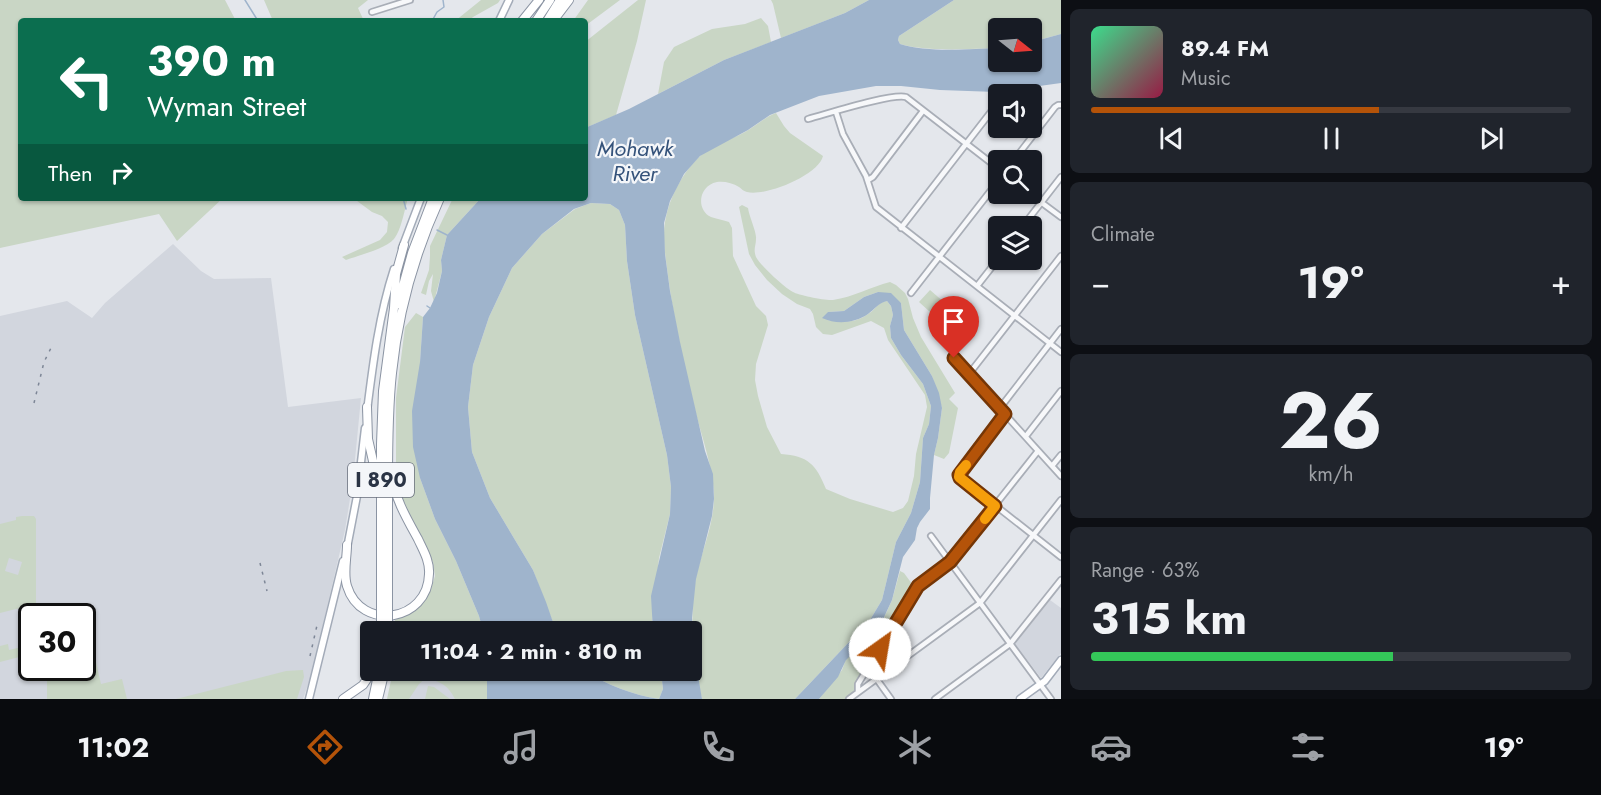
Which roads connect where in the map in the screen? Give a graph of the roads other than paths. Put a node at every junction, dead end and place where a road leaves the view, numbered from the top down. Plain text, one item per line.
1 (410, 0) edge
2 (509, 0) edge
3 (539, 0) edge
4 (550, 0) edge
5 (560, 0) edge
6 (569, 0) edge
7 (372, 12) dead end
8 (500, 18) edge
9 (524, 18) edge
10 (538, 18) edge
11 (549, 18) edge
12 (555, 18) edge
13 (1060, 105) edge
14 (923, 111) junction
15 (836, 112) junction
16 (988, 116) edge
17 (808, 119) dead end
18 (966, 144) junction
19 (1022, 150) edge
20 (988, 161) edge
21 (1061, 177) edge
22 (867, 180) junction
23 (988, 194) edge
24 (420, 201) edge
25 (432, 201) edge
26 (439, 201) edge
27 (1042, 202) joint
28 (1040, 204) edge
29 (1031, 216) edge
30 (1061, 218) edge
31 (901, 228) junction
32 (404, 245) junction
33 (1061, 256) edge
34 (939, 257) junction
35 (990, 270) edge
36 (977, 286) junction
37 (911, 293) dead end
38 (1015, 316) junction
39 (1061, 329) edge
40 (1050, 343) junction
41 (1061, 352) edge
42 (387, 356) junction
43 (954, 358) dead end
44 (969, 374) junction
45 (1061, 391) edge
46 (367, 407) junction
47 (1000, 408) junction
48 (1005, 414) junction
49 (388, 426) junction
50 (1026, 436) junction
51 (1038, 451) junction
52 (1061, 455) edge
53 (1052, 466) junction
54 (1061, 476) edge
55 (1061, 500) edge
56 (995, 506) junction
57 (931, 536) dead end
58 (1034, 536) junction
59 (381, 539) junction
60 (347, 545) junction
61 (1061, 557) edge
62 (950, 562) junction
63 (1061, 580) edge
64 (980, 603) junction
65 (385, 605) junction
66 (384, 621) edge
67 (1010, 644) junction
68 (1061, 660) edge
69 (868, 667) junction
70 (876, 679) junction
71 (366, 681) edge
72 (377, 681) edge
73 (384, 681) edge
74 (1040, 685) junction
75 (858, 692) junction
76 (309, 699) edge
77 (343, 699) edge
78 (373, 699) edge
79 (380, 699) edge
80 (849, 699) edge
81 (891, 699) edge
82 (935, 699) edge
83 (1020, 699) edge
84 (1051, 699) edge

1 - 7 street
2 - 8 main road
3 - 9 highway
4 - 10 highway
5 - 11 highway
6 - 12 highway
13 - 19 street
14 - 15 street
14 - 18 street
14 - 22 street
15 - 17 street
15 - 22 street
16 - 18 street
18 - 20 street
18 - 31 street
21 - 27 street
22 - 31 street
23 - 34 street
24 - 32 main road
25 - 42 highway, I 890
26 - 49 highway, I 890
27 - 30 street
28 - 29 street
31 - 34 street
32 - 42 highway
32 - 46 main road
33 - 38 street
34 - 36 street
34 - 37 street
35 - 36 street
36 - 38 street
38 - 40 street
38 - 44 street
39 - 40 street
40 - 41 street
40 - 47 street
42 - 59 highway, I 890
43 - 44 street
44 - 47 street
45 - 50 street
46 - 59 highway
46 - 60 main road
47 - 48 street
48 - 50 street
48 - 56 street
49 - 60 highway
49 - 65 highway, I 890
50 - 51 street
51 - 53 street
51 - 56 street
52 - 53 street
53 - 54 street
55 - 58 street
56 - 58 street
56 - 62 street
57 - 62 street
58 - 61 street
58 - 64 street
59 - 65 highway, I 890
60 - 76 main road
62 - 64 street
62 - 69 street
63 - 67 street
64 - 67 street
64 - 70 street
65 - 66 highway, I 890, bridge
67 - 74 street
67 - 82 street
68 - 74 main road
69 - 70 street
69 - 75 street
70 - 75 street
70 - 81 street
71 - 77 highway
72 - 78 highway
73 - 79 highway
74 - 83 main road
74 - 84 street
75 - 80 street

